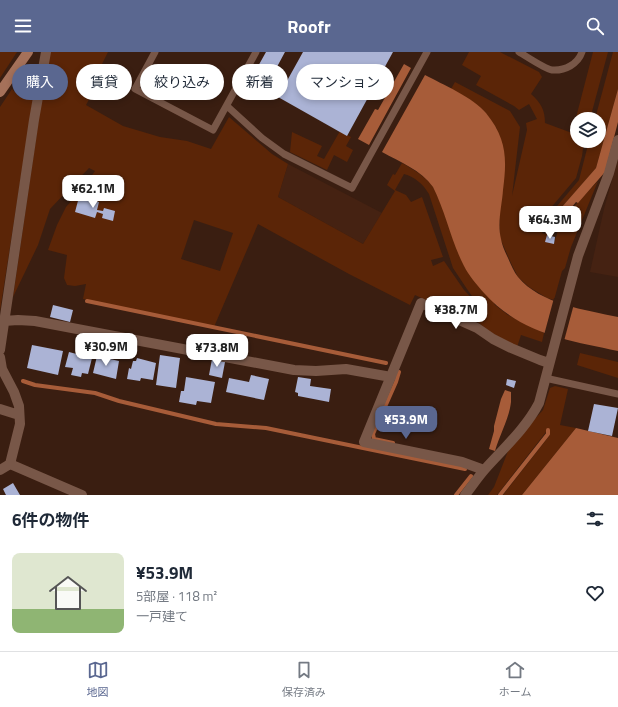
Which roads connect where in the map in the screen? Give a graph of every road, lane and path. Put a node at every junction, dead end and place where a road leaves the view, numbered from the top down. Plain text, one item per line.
1 (28, 52) edge
2 (46, 52) edge
3 (156, 52) edge
4 (256, 52) edge
5 (427, 52) edge
6 (519, 52) edge
7 (582, 52) edge
8 (0, 92) edge
9 (226, 106) junction
10 (618, 140) edge
11 (4, 321) junction
12 (0, 350) edge
13 (0, 357) edge
14 (549, 362) junction
15 (390, 377) junction
16 (545, 378) junction
17 (618, 394) edge
18 (0, 409) edge
19 (19, 415) junction
20 (10, 464) junction
21 (0, 470) edge
22 (484, 470) junction
23 (82, 495) edge
24 (464, 495) edge

1 - 8 main road
2 - 11 street
3 - 9 lane
4 - 9 lane
5 - 9 lane
6 - 7 lane
10 - 14 street
11 - 12 street
11 - 15 street
13 - 19 street
14 - 15 street
14 - 16 street
15 - 22 street
16 - 17 lane
16 - 22 street
18 - 19 street
19 - 20 street
20 - 21 street
20 - 23 street
22 - 24 street

